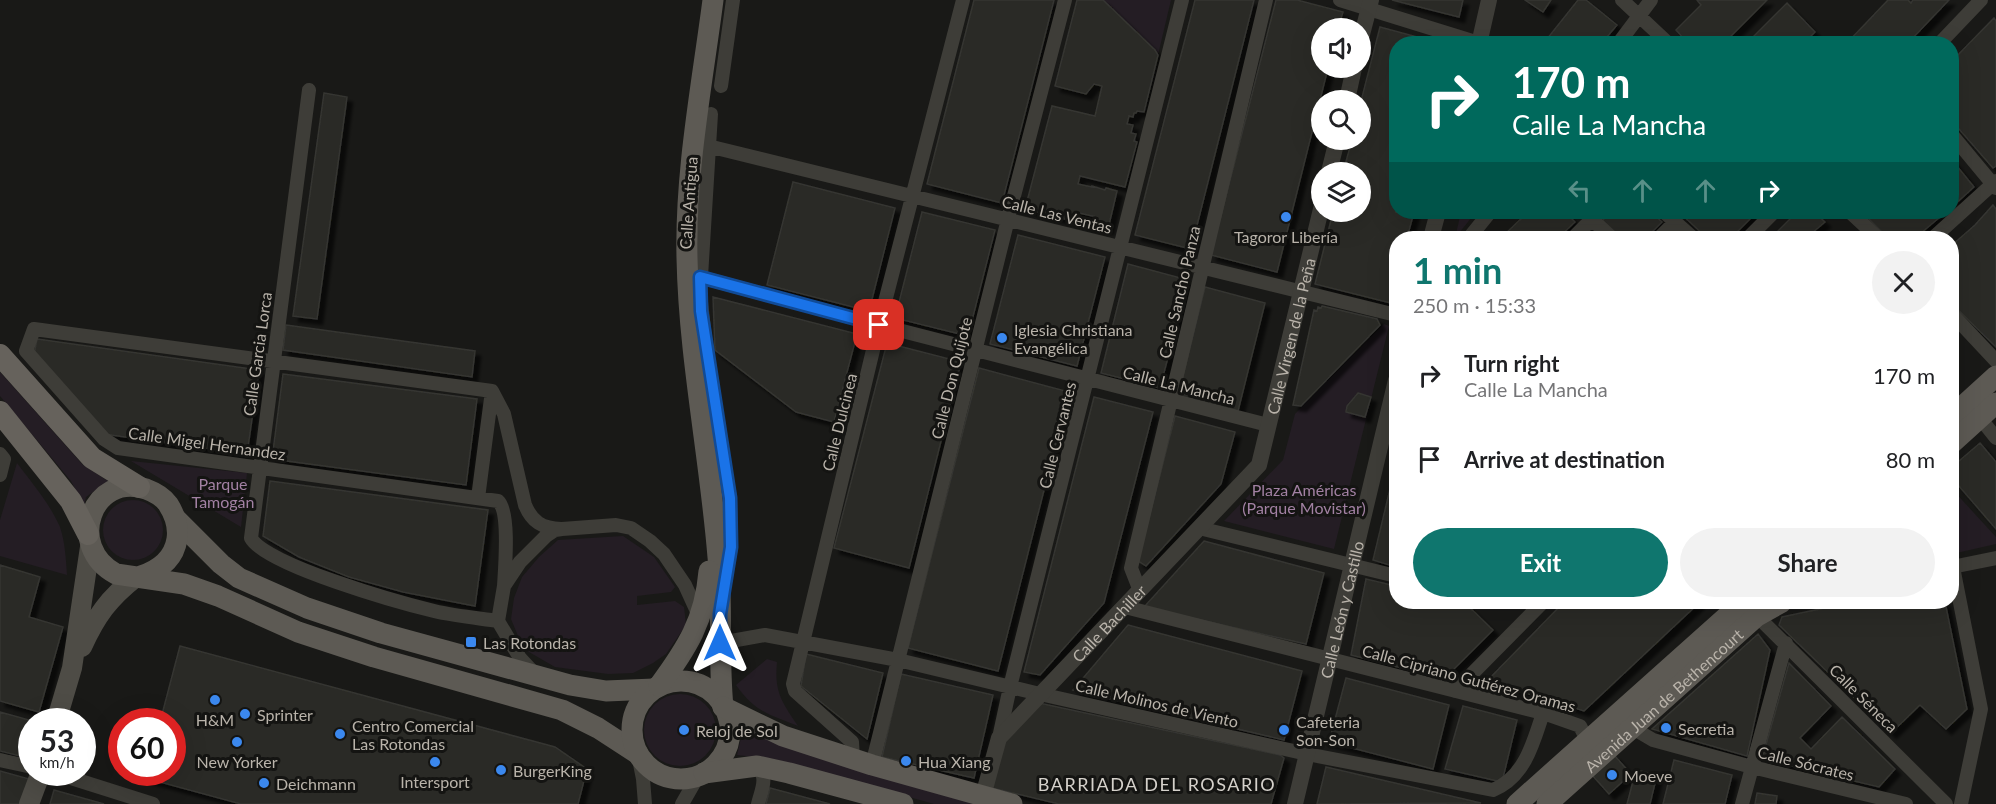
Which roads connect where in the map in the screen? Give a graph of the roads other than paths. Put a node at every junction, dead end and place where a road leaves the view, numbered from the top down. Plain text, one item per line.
1 (702, 0) edge
2 (713, 0) edge
3 (719, 0) edge
4 (733, 0) edge
5 (963, 0) edge
6 (1065, 0) edge
7 (1182, 0) edge
8 (1266, 0) edge
9 (1340, 0) edge
10 (1489, 0) edge
11 (1622, 0) edge
12 (1651, 0) edge
13 (1981, 0) edge
14 (1370, 4) edge
15 (1638, 16) junction
16 (1460, 36) edge
17 (1481, 36) edge
18 (1624, 36) edge
19 (1660, 36) edge
20 (1947, 36) edge
21 (721, 86) dead end
22 (309, 90) dead end
23 (711, 114) joint
24 (1959, 143) edge
25 (708, 146) junction
26 (1995, 184) edge
27 (913, 195) junction
28 (1959, 215) edge
29 (1008, 219) junction
30 (1484, 219) edge
31 (1588, 219) edge
32 (1596, 219) edge
33 (1672, 219) edge
34 (1767, 219) edge
35 (1858, 219) edge
36 (1955, 219) edge
37 (1318, 222) edge
38 (1675, 222) junction
39 (1475, 231) edge
40 (1579, 231) edge
41 (1606, 231) edge
42 (1666, 231) edge
43 (1685, 231) edge
44 (1755, 231) edge
45 (1870, 231) edge
46 (1941, 231) edge
47 (1121, 247) junction
48 (1202, 267) junction
49 (700, 277) junction
50 (1301, 291) junction
51 (1389, 313) edge
52 (1959, 321) edge
53 (879, 325) junction
54 (975, 350) junction
55 (0, 355) edge
56 (1996, 361) edge
57 (273, 363) junction
58 (1996, 376) edge
59 (1088, 379) junction
60 (492, 391) junction
61 (1171, 400) junction
62 (1996, 403) edge
63 (1389, 409) edge
64 (1959, 410) edge
65 (0, 412) edge
66 (1980, 418) junction
67 (1268, 425) junction
68 (1959, 438) edge
69 (1996, 438) edge
70 (2, 457) edge
71 (1259, 465) joint
72 (259, 466) junction
73 (0, 475) edge
74 (139, 487) junction
75 (478, 498) junction
76 (176, 519) junction
77 (1199, 528) junction
78 (562, 529) junction
79 (89, 541) junction
80 (1996, 558) edge
81 (1352, 564) junction
82 (1959, 566) edge
83 (1389, 574) edge
84 (139, 577) junction
85 (504, 586) junction
86 (1140, 591) junction
87 (1959, 602) edge
88 (1125, 607) junction
89 (1536, 609) edge
90 (1741, 609) edge
91 (1742, 609) edge
92 (1750, 609) edge
93 (710, 616) junction
94 (498, 621) junction
95 (802, 642) junction
96 (720, 643) junction
97 (1786, 643) junction
98 (1018, 656) junction
99 (1329, 658) junction
100 (898, 660) junction
101 (72, 669) junction
102 (540, 678) junction
103 (1010, 687) junction
104 (656, 688) junction
105 (1455, 691) junction
106 (1040, 694) junction
107 (723, 707) junction
108 (60, 708) edge
109 (1543, 713) junction
110 (1631, 728) junction
111 (999, 738) junction
112 (1587, 740) junction
113 (638, 754) junction
114 (1307, 754) junction
115 (0, 759) edge
116 (862, 762) junction
117 (18, 764) edge
118 (757, 766) junction
119 (1752, 767) junction
120 (701, 774) junction
121 (36, 786) edge
122 (39, 786) edge
123 (96, 786) edge
124 (983, 796) junction
125 (870, 800) edge
126 (1558, 801) edge
127 (29, 804) edge
128 (35, 804) edge
129 (153, 804) edge
130 (645, 804) edge
131 (682, 804) edge
132 (758, 804) edge
133 (903, 804) edge
134 (1012, 804) edge
135 (1295, 804) edge
136 (1517, 804) edge
137 (1742, 804) edge
138 (1906, 804) edge
139 (1946, 804) edge
140 (1961, 804) edge

1 - 93 main road
2 - 93 main road
3 - 23 main road
4 - 21 street
5 - 27 street, Calle Dulcinea
6 - 29 street, Calle Don Quijote
7 - 47 street, Calle Cervantes
8 - 48 street, Calle Sancho Panza
9 - 14 street
10 - 17 street
11 - 15 street
12 - 15 street
13 - 20 street
14 - 16 street
15 - 18 street
15 - 19 street
22 - 57 street, Calle Garcia Lorca
23 - 25 street, Calle Antigua
24 - 26 street
25 - 27 street, Calle Las Ventas
25 - 49 street, Calle Antigua
26 - 28 street
27 - 29 street, Calle Las Ventas
27 - 53 street, Calle Dulcinea
29 - 47 street, Calle Las Ventas
29 - 54 street, Calle Don Quijote
30 - 39 street
31 - 40 street
32 - 41 street
33 - 38 street
34 - 44 street
35 - 45 street
36 - 46 street
37 - 50 street, Calle Virgen de la Peña
38 - 42 street
38 - 43 street
47 - 48 street, Calle Las Ventas
47 - 59 street, Calle Cervantes
48 - 50 street, Calle Las Ventas
48 - 61 street, Calle Sancho Panza
49 - 53 street, Calle La Mancha
49 - 93 street, Calle Antigua
50 - 51 street, Calle Las Ventas
50 - 67 street, Calle Virgen de la Peña
52 - 56 street
53 - 54 street, Calle La Mancha
53 - 95 street, Calle Dulcinea
54 - 59 street, Calle La Mancha
54 - 100 street, Calle Don Quijote
55 - 74 highway
57 - 60 street, Calle Migel Hernandez
57 - 72 street, Calle Garcia Lorca
57 - 72 street, Calle Migel Hernandez
58 - 64 main road
59 - 61 street, Calle La Mancha
59 - 98 street, Calle Cervantes
60 - 75 street
60 - 78 street
61 - 67 street, Calle La Mancha
61 - 86 street, Calle Sancho Panza
62 - 66 main road
63 - 81 street, Calle León y Castillo
65 - 79 highway
66 - 68 main road
66 - 69 street
67 - 71 street, Calle Virgen de la Peña
70 - 73 street
71 - 77 street, Calle Bachiller
72 - 75 street, Calle Migel Hernandez
72 - 94 street, Calle Garcia Lorca
74 - 76 main road
74 - 79 main road
75 - 85 street, Calle Migel Hernandez
76 - 84 main road
76 - 102 main road
77 - 81 street
77 - 86 street, Calle Bachiller
78 - 85 street
78 - 93 street
79 - 84 main road
79 - 101 main road
80 - 82 street
81 - 83 street
81 - 99 street, Calle León y Castillo
84 - 101 main road
84 - 113 main road
85 - 94 street
86 - 88 street, Calle Bachiller
87 - 140 street
88 - 99 street, Calle Cipriano Gutiérez Oramas
88 - 106 street, Calle Bachiller
89 - 105 street
90 - 112 main road, Avenida Juan de Bethencourt
91 - 110 main road, Avenida Juan de Bethencourt
92 - 97 street, Calle Séneca
93 - 96 main road
93 - 104 main road
94 - 102 street
95 - 96 street, Calle Molinos de Viento
95 - 100 street, Calle Molinos de Viento
95 - 116 street, Calle Dulcinea
96 - 107 main road
97 - 119 street
97 - 139 street, Calle Séneca
98 - 103 street, Calle Cervantes
98 - 106 street
99 - 105 street, Calle Cipriano Gutiérez Oramas
99 - 114 street, Calle León y Castillo
100 - 103 street, Calle Molinos de Viento
100 - 116 street, Calle Don Quijote
101 - 108 main road
102 - 104 main road
103 - 106 street, Calle Molinos de Viento
103 - 111 street, Calle Cervantes
104 - 107 main road
104 - 113 main road
105 - 109 street, Calle Cipriano Gutiérez Oramas
106 - 111 street, Calle Bachiller
106 - 114 street, Calle Molinos de Viento
107 - 116 main road
107 - 120 main road
109 - 112 street, Calle Cipriano Gutiérez Oramas
109 - 114 street, Calle Molinos de Viento
110 - 119 street, Calle Sócrates
110 - 126 main road, Avenida Juan de Bethencourt
111 - 124 street, Calle Bachiller
112 - 136 main road, Avenida Juan de Bethencourt
113 - 120 main road
113 - 130 street
114 - 135 street, Calle León y Castillo
115 - 117 street
116 - 124 main road
118 - 120 main road
118 - 125 main road
118 - 132 street
119 - 137 street
119 - 138 street, Calle Sócrates
120 - 131 street
121 - 127 main road
122 - 128 main road
123 - 129 street
124 - 134 main road
125 - 133 main road

